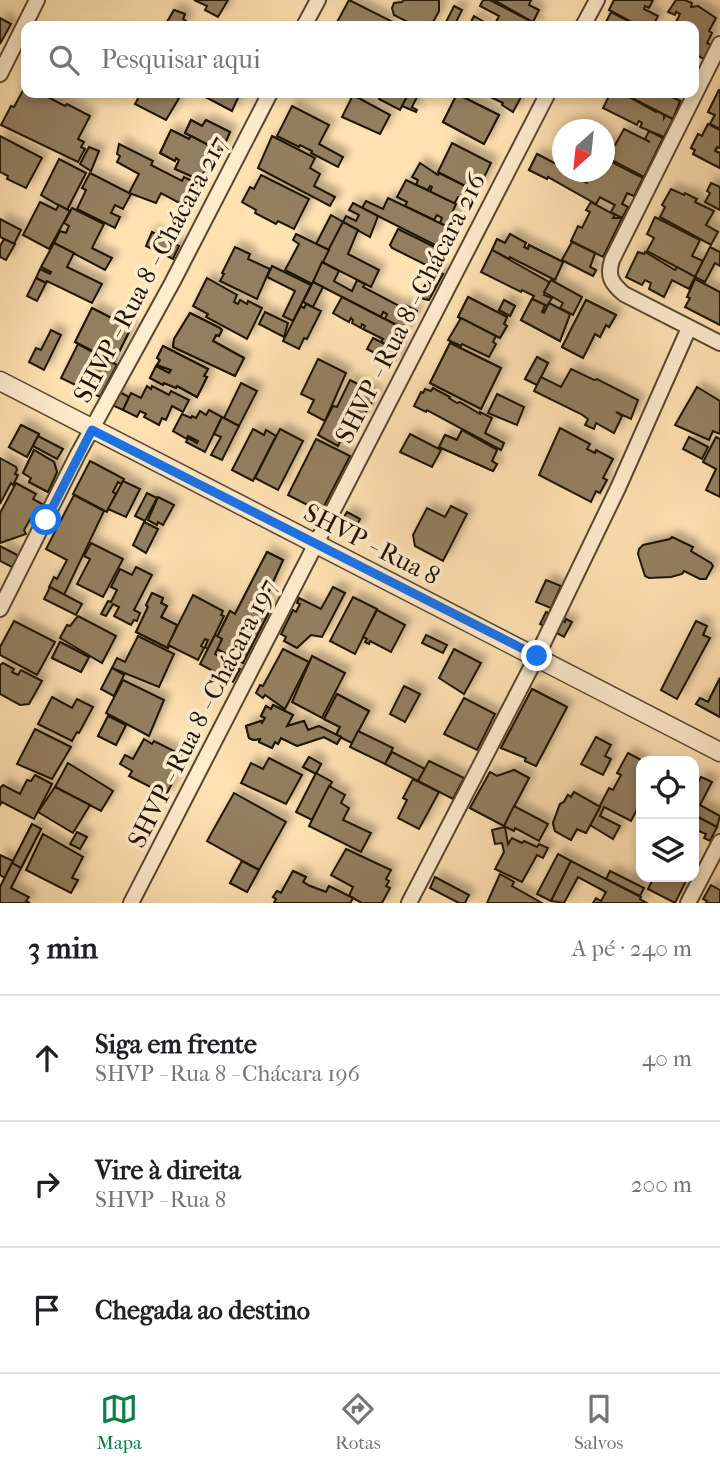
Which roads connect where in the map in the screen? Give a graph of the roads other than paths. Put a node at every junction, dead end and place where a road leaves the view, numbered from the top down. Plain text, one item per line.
1 (37, 0) edge
2 (318, 0) edge
3 (597, 0) edge
4 (26, 21) edge
5 (307, 21) edge
6 (586, 21) edge
7 (21, 32) edge
8 (720, 44) edge
9 (0, 74) edge
10 (699, 86) edge
11 (267, 98) edge
12 (545, 98) edge
13 (693, 98) edge
14 (689, 328) junction
15 (720, 343) edge
16 (0, 382) edge
17 (92, 430) junction
18 (315, 545) junction
19 (0, 609) edge
20 (537, 656) junction
21 (720, 752) edge
22 (720, 842) edge
23 (131, 903) edge
24 (409, 903) edge
25 (688, 903) edge

1 - 4 street
2 - 5 street
3 - 6 street
7 - 9 street
8 - 10 street
11 - 17 street, SHVP - Rua 8 - Chácara 217
12 - 18 street, SHVP - Rua 8 - Chácara 216
13 - 14 street
14 - 15 street
14 - 20 street
16 - 17 street, SHVP - Rua 8
17 - 18 street, SHVP - Rua 8
17 - 19 street, SHVP - Rua 8 - Chácara 217
18 - 20 street, SHVP - Rua 8
18 - 23 street, SHVP - Rua 8 - Chácara 197
20 - 21 street, SHVP - Rua 8
20 - 24 street
22 - 25 street

